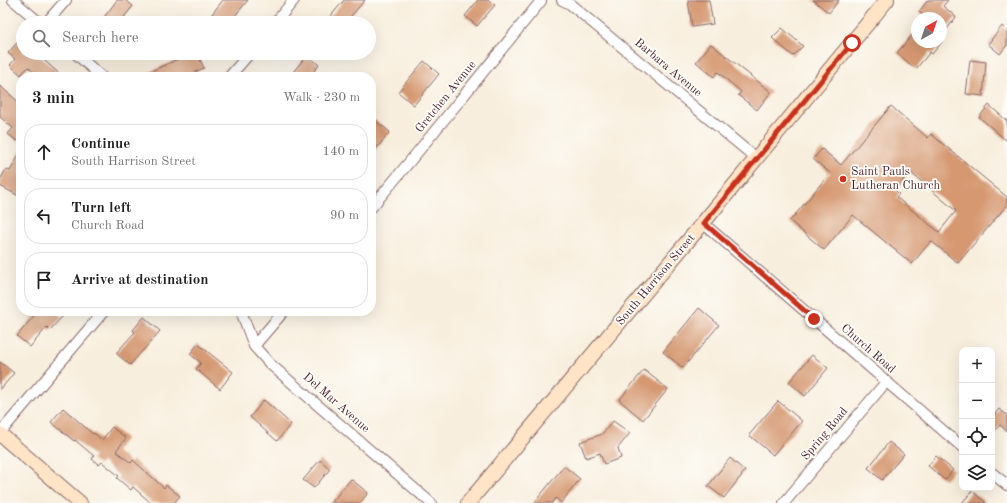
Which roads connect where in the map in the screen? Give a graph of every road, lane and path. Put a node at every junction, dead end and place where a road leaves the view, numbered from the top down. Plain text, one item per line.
1 (13, 0) edge
2 (66, 0) edge
3 (294, 0) edge
4 (540, 0) edge
5 (562, 0) edge
6 (887, 0) edge
7 (32, 16) edge
8 (52, 16) edge
9 (281, 16) edge
10 (83, 60) edge
11 (244, 60) edge
12 (96, 72) edge
13 (233, 72) edge
14 (757, 159) junction
15 (376, 202) edge
16 (704, 223) junction
17 (100, 316) edge
18 (243, 316) edge
19 (280, 316) edge
20 (254, 346) junction
21 (886, 382) junction
22 (0, 434) edge
23 (959, 444) edge
24 (995, 475) edge
25 (1007, 485) edge
26 (80, 503) edge
27 (430, 503) edge
28 (468, 503) edge
29 (784, 503) edge

1 - 7 street
2 - 8 street
3 - 9 street
4 - 15 street, Gretchen Avenue
5 - 14 street, Barbara Avenue
6 - 14 main road, South Harrison Street
10 - 12 street
11 - 13 street
14 - 16 main road, South Harrison Street
16 - 21 street, Church Road
16 - 28 main road, South Harrison Street
17 - 22 street
18 - 20 street, Del Mar Avenue
19 - 20 street
20 - 27 street, Del Mar Avenue
21 - 23 street, Church Road
21 - 29 street, Spring Road
22 - 26 main road
24 - 25 street

